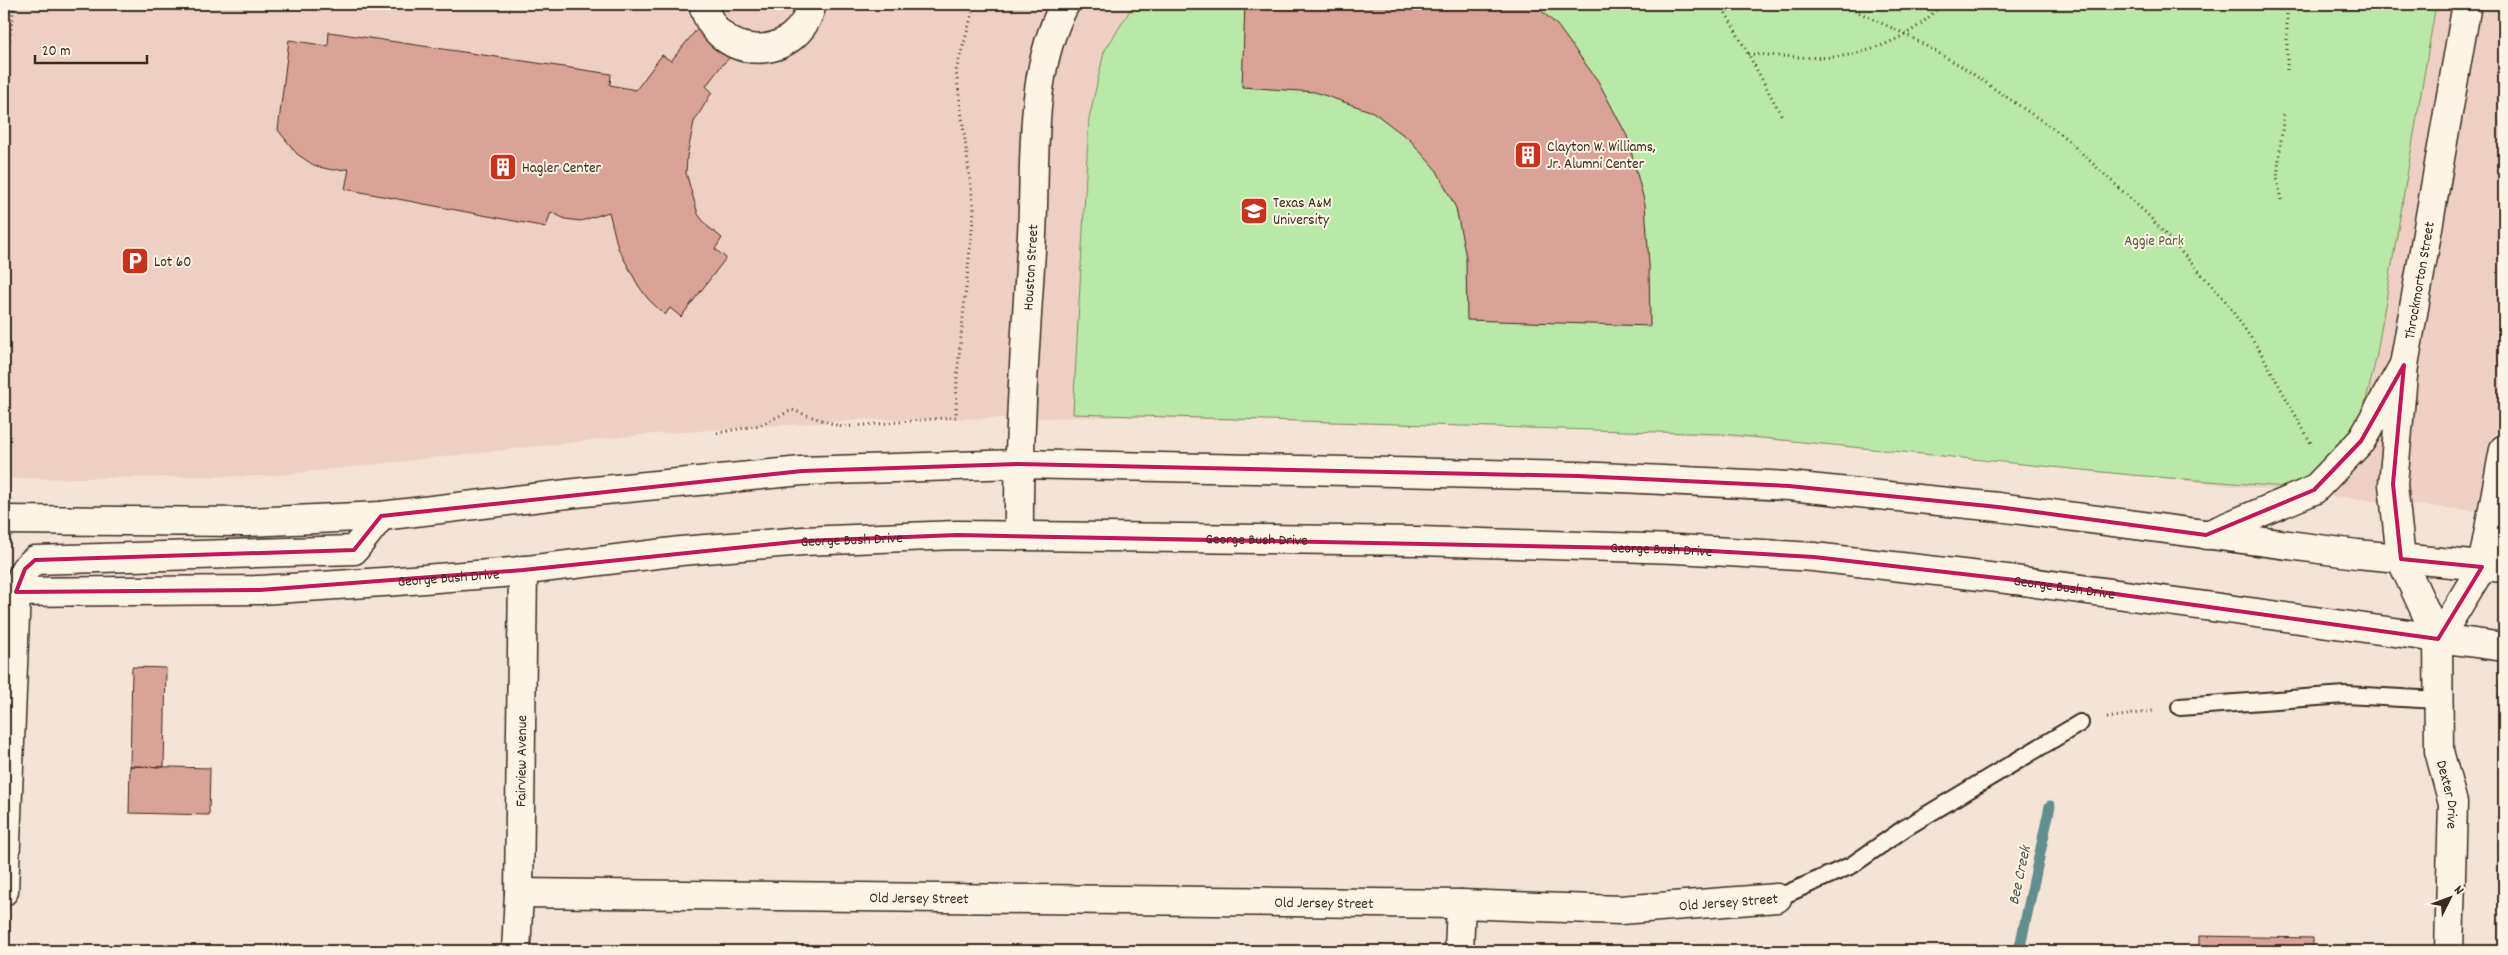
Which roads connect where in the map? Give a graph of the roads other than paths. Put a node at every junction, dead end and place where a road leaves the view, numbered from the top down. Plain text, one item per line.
1 (703, 4) edge
2 (812, 4) edge
3 (1065, 4) edge
4 (2467, 4) edge
5 (2404, 365) junction
6 (2504, 449) edge
7 (1018, 464) junction
8 (381, 516) junction
9 (4, 520) edge
10 (2206, 535) junction
11 (1019, 536) junction
12 (2401, 559) junction
13 (2493, 568) edge
14 (523, 570) junction
15 (10, 592) edge
16 (2438, 639) junction
17 (2504, 647) edge
18 (2439, 700) junction
19 (2180, 707) road end
20 (2080, 723) road end
21 (4, 885) edge
22 (4, 892) edge
23 (519, 893) junction
24 (1777, 898) joint
25 (1461, 904) junction
26 (516, 951) edge
27 (1459, 951) edge
28 (2449, 951) edge

1 - 2 main road
3 - 7 main road, Houston Street
4 - 5 main road, Throckmorton Street
5 - 10 main road
5 - 12 main road, Throckmorton Street
6 - 13 main road
7 - 8 main road
7 - 10 main road
7 - 11 main road, Houston Street
8 - 9 main road
8 - 15 main road
10 - 12 main road
11 - 14 main road, George Bush Drive
11 - 16 main road, George Bush Drive
12 - 13 main road
12 - 16 main road, Throckmorton Street
13 - 16 main road
14 - 15 main road, George Bush Drive
14 - 23 main road, Fairview Avenue
15 - 21 main road
16 - 17 main road, George Bush Drive
16 - 18 main road, Dexter Drive
18 - 19 lane
18 - 28 main road, Dexter Drive
20 - 24 lane, Old Jersey Street
21 - 22 main road
23 - 25 main road, Old Jersey Street
23 - 26 main road, Fairview Avenue
24 - 25 main road, Old Jersey Street
25 - 27 main road

